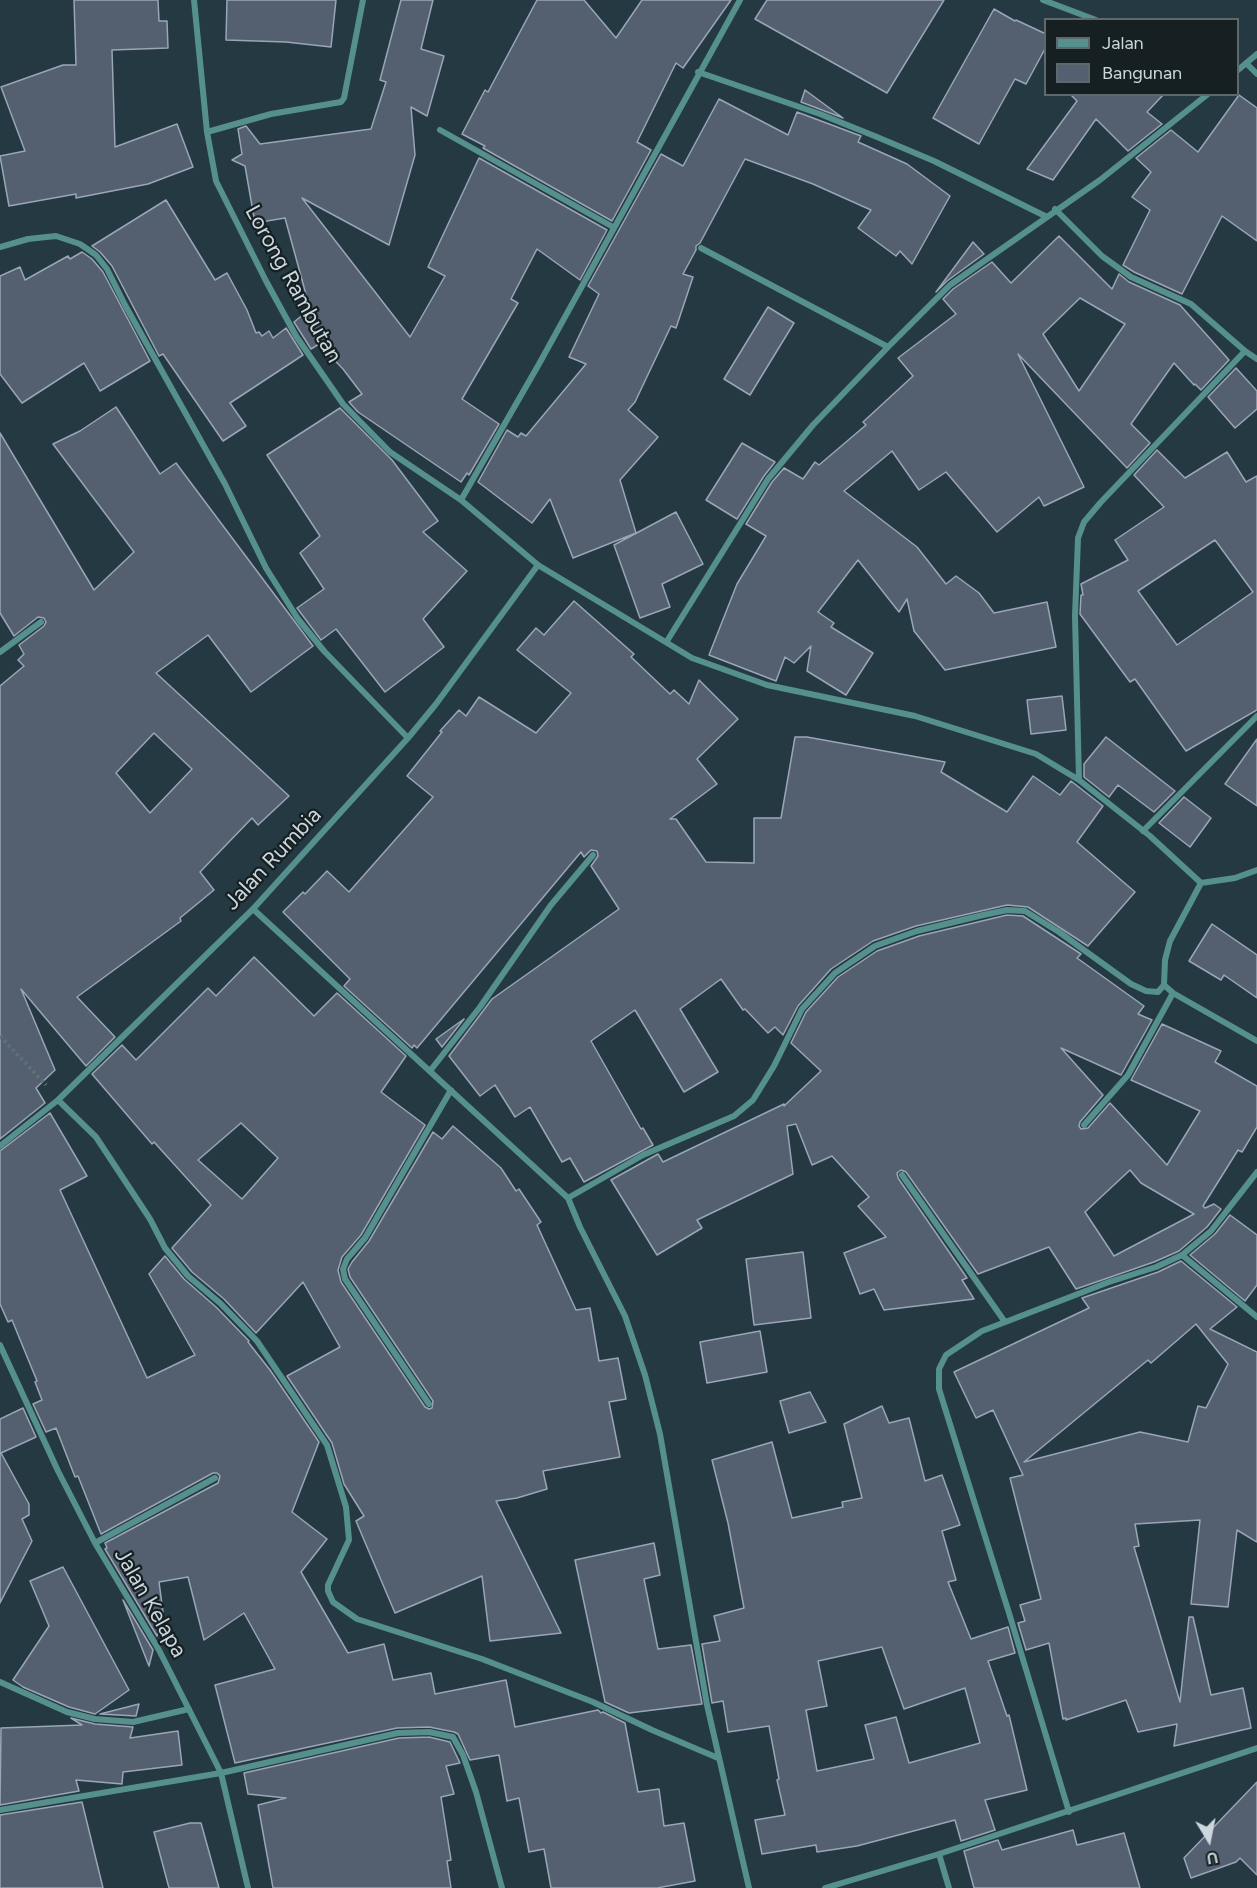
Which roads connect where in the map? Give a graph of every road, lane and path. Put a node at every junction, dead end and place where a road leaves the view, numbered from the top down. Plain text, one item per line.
1 (194, 0) edge
2 (363, 0) edge
3 (740, 0) edge
4 (1043, 0) edge
5 (1091, 18) edge
6 (1257, 54) edge
7 (1246, 63) junction
8 (1239, 69) edge
9 (698, 72) junction
10 (1257, 74) edge
11 (1205, 96) edge
12 (440, 130) dead end
13 (207, 132) junction
14 (1055, 209) junction
15 (1047, 217) junction
16 (613, 227) junction
17 (0, 247) edge
18 (701, 248) dead end
19 (888, 347) junction
20 (1245, 351) junction
21 (1257, 359) edge
22 (461, 500) junction
23 (538, 565) junction
24 (41, 622) dead end
25 (667, 641) junction
26 (0, 652) edge
27 (1257, 716) edge
28 (408, 738) junction
29 (1078, 780) junction
30 (1143, 831) junction
31 (593, 855) dead end
32 (1257, 870) edge
33 (1201, 883) junction
34 (253, 909) junction
35 (1164, 985) junction
36 (1173, 993) junction
37 (0, 1036) edge
38 (1257, 1041) edge
39 (430, 1071) junction
40 (451, 1090) junction
41 (58, 1100) junction
42 (1084, 1125) dead end
43 (0, 1146) edge
44 (1257, 1172) edge
45 (902, 1175) dead end
46 (568, 1198) junction
47 (1182, 1255) junction
48 (1257, 1317) edge
49 (1005, 1322) junction
50 (0, 1345) edge
51 (429, 1404) dead end
52 (215, 1478) dead end
53 (95, 1543) junction
54 (0, 1682) edge
55 (189, 1709) junction
56 (1257, 1748) edge
57 (718, 1758) junction
58 (221, 1773) junction
59 (0, 1810) edge
60 (1069, 1812) junction
61 (939, 1854) junction
62 (248, 1888) edge
63 (502, 1888) edge
64 (749, 1888) edge
65 (825, 1888) edge
66 (949, 1888) edge

1 - 13 street, Lorong Rambutan
2 - 13 street
3 - 9 street
4 - 5 street
6 - 7 street
7 - 8 street
7 - 10 street
9 - 15 street
9 - 16 street
11 - 14 street
12 - 16 street
13 - 22 street, Lorong Rambutan
14 - 15 street
14 - 20 street
15 - 19 street
16 - 22 street
17 - 28 street
18 - 19 street
19 - 25 street
20 - 21 street
20 - 29 street
22 - 23 street, Lorong Rambutan
23 - 25 street, Lorong Rambutan
23 - 28 street, Jalan Rumbia
24 - 26 street
25 - 29 street, Lorong Rambutan
27 - 30 street
28 - 34 street, Jalan Rumbia
29 - 30 street, Lorong Rambutan
30 - 33 street, Lorong Rambutan
31 - 39 street
32 - 33 street
33 - 35 street
34 - 39 street
34 - 41 street, Jalan Rumbia
35 - 36 street
35 - 46 street
36 - 38 street
36 - 42 street
37 - 41 path
39 - 40 street
40 - 46 street
40 - 51 street
41 - 43 street, Jalan Rumbia
41 - 57 street
44 - 47 street
45 - 49 street
46 - 57 street
47 - 48 street
47 - 49 street
49 - 60 street
50 - 53 street, Jalan Kelapa
52 - 53 street
53 - 55 street, Jalan Kelapa
54 - 55 street
55 - 58 street, Jalan Kelapa
56 - 60 street
57 - 64 street
58 - 59 street
58 - 62 street, Jalan Kelapa
58 - 63 street
60 - 61 street
61 - 65 street
61 - 66 street

